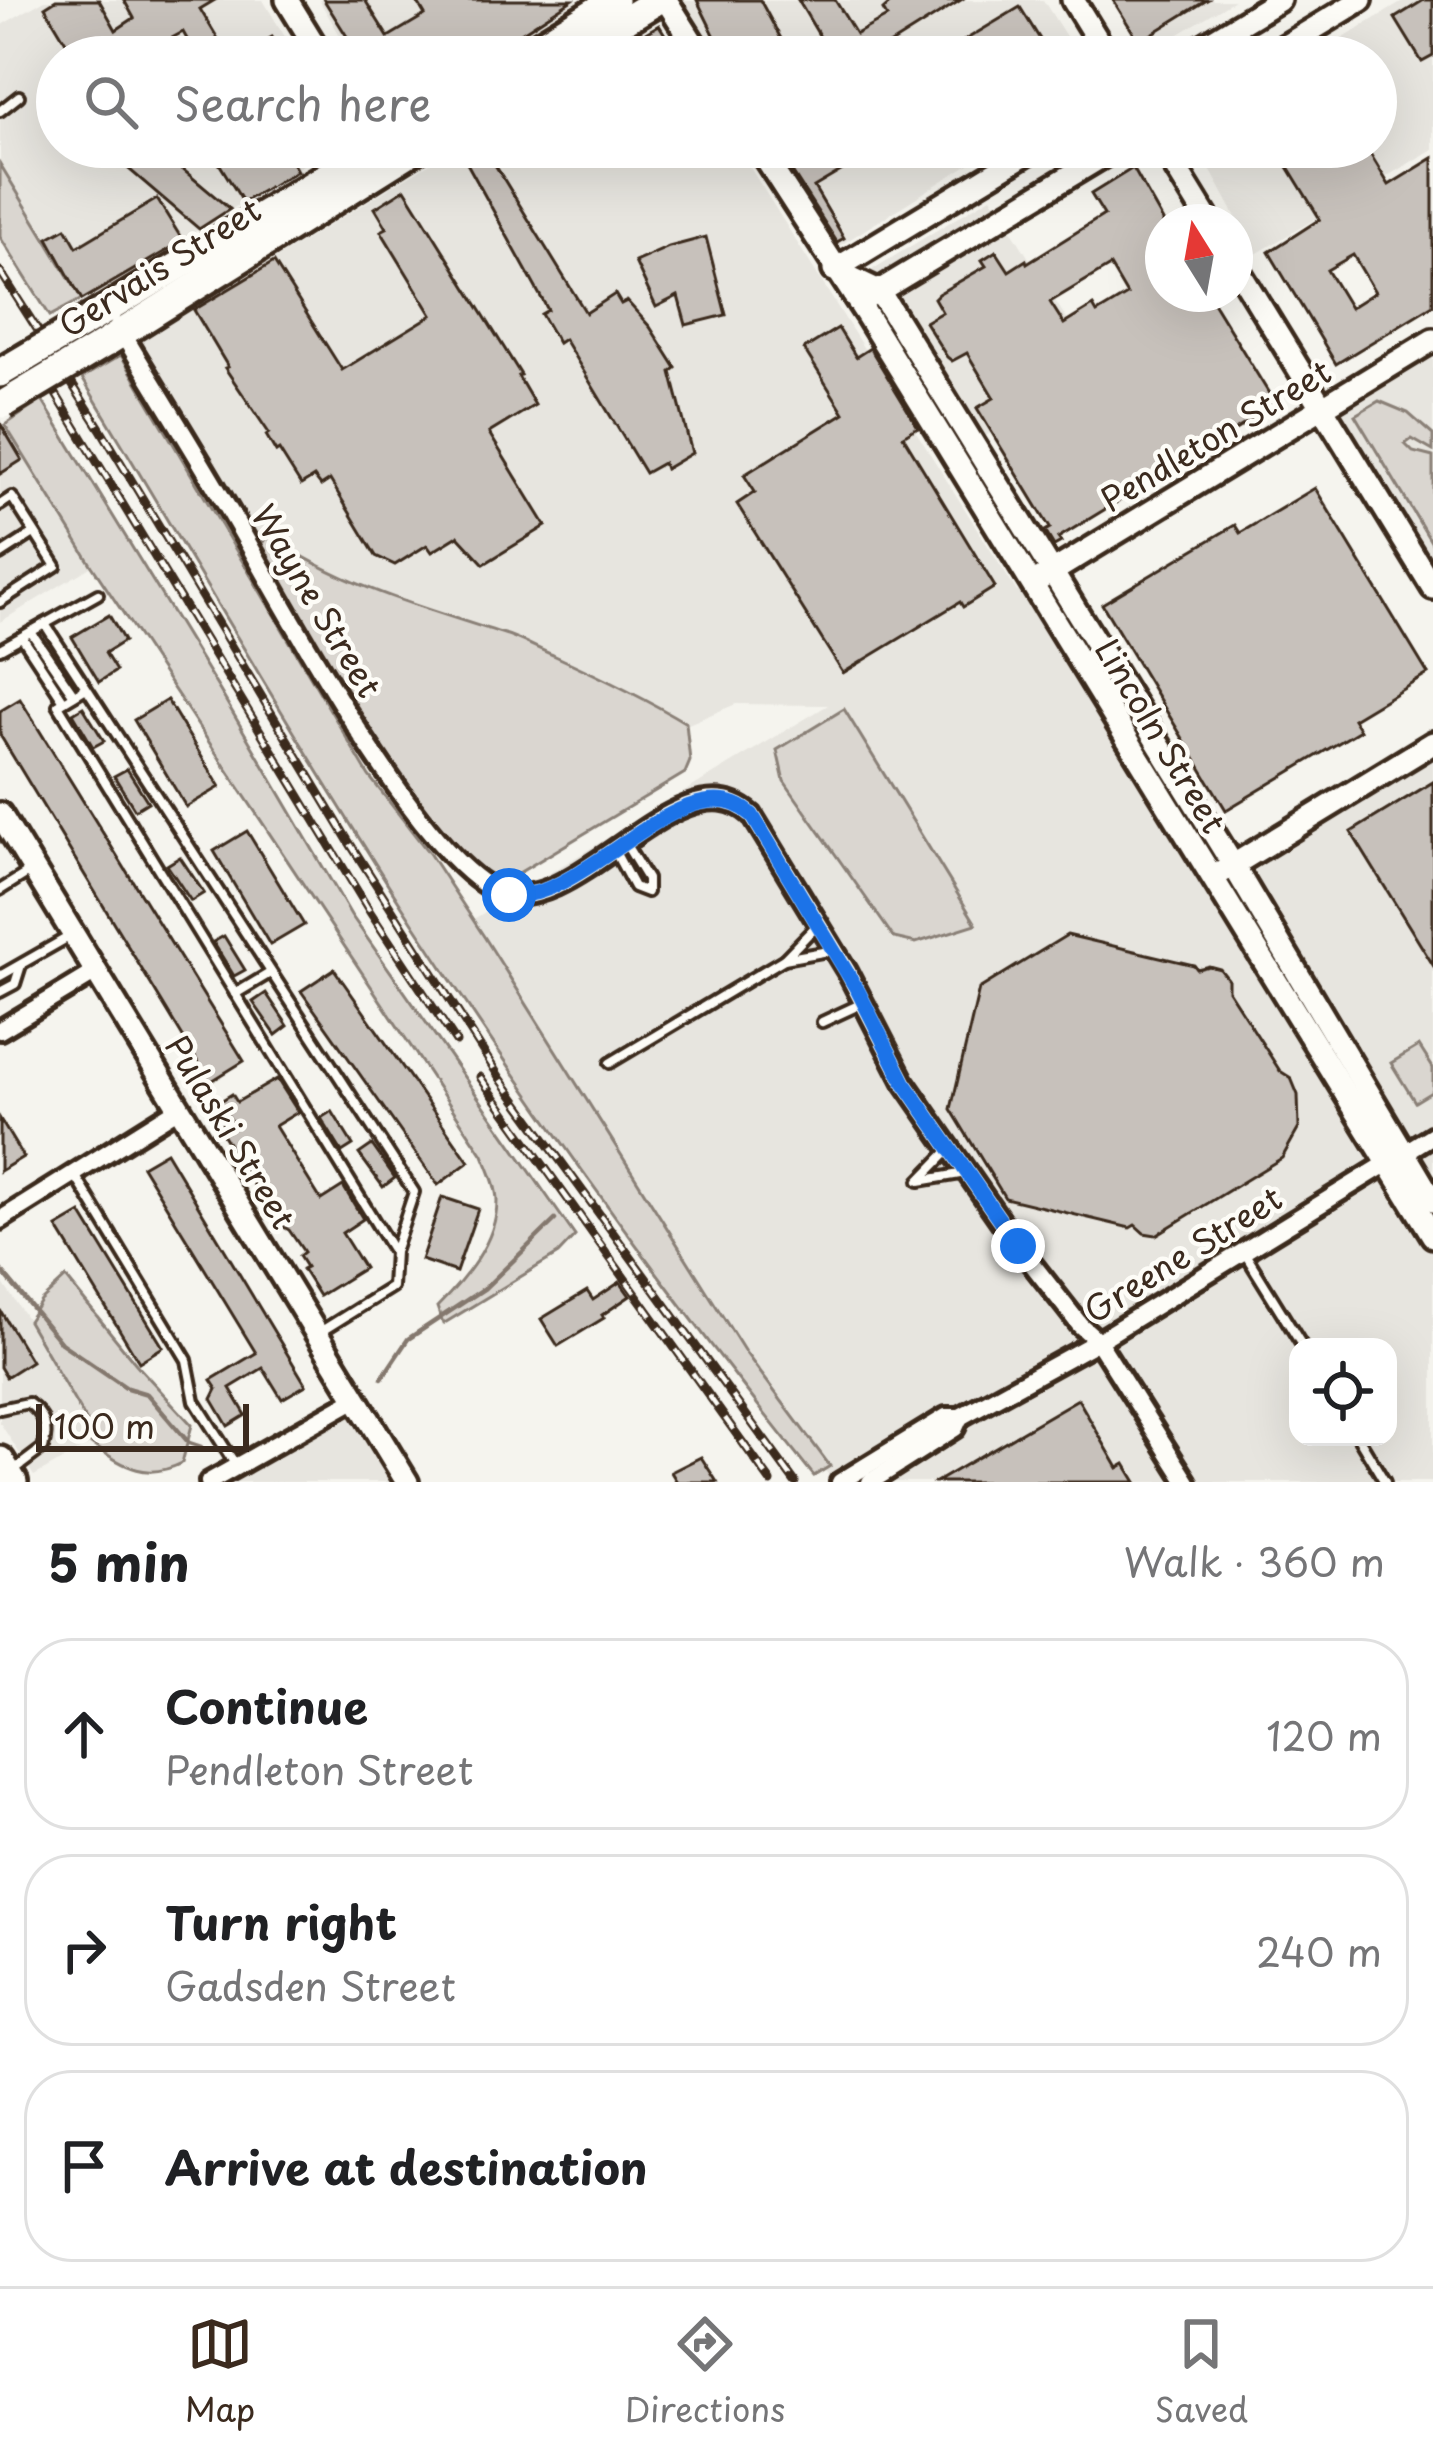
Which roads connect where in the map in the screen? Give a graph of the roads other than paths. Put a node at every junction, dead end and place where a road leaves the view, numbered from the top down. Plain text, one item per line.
1 (287, 0) edge
2 (614, 0) edge
3 (662, 0) edge
4 (1073, 0) edge
5 (1280, 0) edge
6 (1361, 0) edge
7 (309, 36) edge
8 (555, 36) edge
9 (600, 36) edge
10 (687, 36) edge
11 (1095, 36) edge
12 (1220, 36) edge
13 (1302, 36) edge
14 (19, 96) dead end
15 (0, 111) edge
16 (356, 168) edge
17 (771, 168) edge
18 (1002, 168) edge
19 (1083, 168) edge
20 (1176, 168) edge
21 (969, 188) junction
22 (1198, 204) edge
23 (992, 223) junction
24 (834, 270) junction
25 (879, 291) junction
26 (1253, 294) edge
27 (858, 304) junction
28 (106, 326) junction
29 (1433, 340) edge
30 (0, 374) edge
31 (2, 406) edge
32 (1322, 407) junction
33 (0, 505) edge
34 (35, 533) junction
35 (0, 555) edge
36 (1041, 579) junction
37 (1433, 588) edge
38 (98, 594) dead end
39 (0, 602) edge
40 (45, 624) junction
41 (27, 634) junction
42 (0, 649) edge
43 (86, 688) junction
44 (75, 695) junction
45 (64, 701) junction
46 (1433, 742) edge
47 (0, 814) edge
48 (619, 845) junction
49 (1233, 865) junction
50 (34, 870) junction
51 (1211, 878) junction
52 (0, 890) edge
53 (818, 923) junction
54 (73, 934) junction
55 (834, 950) junction
56 (784, 959) junction
57 (22, 964) junction
58 (97, 973) junction
59 (271, 973) junction
60 (0, 978) edge
61 (0, 992) edge
62 (235, 994) junction
63 (864, 1002) junction
64 (822, 1022) dead end
65 (0, 1030) edge
66 (610, 1064) dead end
67 (179, 1108) junction
68 (1433, 1135) edge
69 (952, 1147) junction
70 (1396, 1158) junction
71 (970, 1173) junction
72 (74, 1174) junction
73 (1433, 1201) edge
74 (0, 1220) edge
75 (1433, 1235) edge
76 (1244, 1251) junction
77 (394, 1252) junction
78 (317, 1334) junction
79 (1297, 1338) edge
80 (1098, 1341) junction
81 (356, 1399) junction
82 (0, 1409) edge
83 (1363, 1446) edge
84 (236, 1465) junction
85 (7, 1473) edge
86 (869, 1477) edge
87 (214, 1481) edge
88 (407, 1482) edge
89 (840, 1482) edge
90 (1186, 1482) edge
91 (1385, 1482) edge

1 - 7 street
2 - 8 main road
3 - 9 main road
3 - 10 street
4 - 11 street
5 - 12 street
6 - 13 street
14 - 15 lane
16 - 28 main road, Gervais Street
17 - 24 street, Lincoln Street
18 - 21 street
19 - 23 street
20 - 22 street
21 - 23 street
21 - 24 street
23 - 25 street
24 - 25 street
24 - 27 street, Lincoln Street
25 - 27 street
25 - 36 street, Lincoln Street
26 - 32 street
27 - 36 street, Lincoln Street
28 - 30 main road, Gervais Street, bridge
28 - 31 main road, Gervais Street, bridge
28 - 48 street, Wayne Street
29 - 32 street, Pendleton Street
32 - 36 street, Pendleton Street
32 - 37 street
33 - 34 lane
34 - 35 lane
34 - 39 lane
36 - 49 street, Lincoln Street
36 - 51 street, Lincoln Street
38 - 40 lane
40 - 41 lane
40 - 43 lane
41 - 42 lane
41 - 44 lane
41 - 45 lane
43 - 44 lane
43 - 59 lane
44 - 45 lane
45 - 62 lane
46 - 49 street
47 - 50 street, Pulaski Street
48 - 48 lane
48 - 53 street
49 - 51 street
49 - 70 street, Lincoln Street
50 - 52 lane
50 - 54 street, Pulaski Street
51 - 70 street, Lincoln Street
53 - 55 street
53 - 56 lane
54 - 57 lane
54 - 58 street, Pulaski Street
55 - 56 lane
55 - 63 street
56 - 66 lane
57 - 60 lane
57 - 61 lane
58 - 65 street
58 - 67 street, Pulaski Street
59 - 62 lane
59 - 77 lane
62 - 77 lane
63 - 64 lane
63 - 69 street
67 - 72 street
67 - 78 street, Pulaski Street
68 - 70 street, Greene Street
69 - 71 street
69 - 71 lane
70 - 73 street, Lincoln Street
70 - 75 street, Lincoln Street
70 - 76 street, Greene Street
71 - 80 street
72 - 74 street
72 - 84 lane
76 - 79 lane
76 - 80 street, Greene Street
77 - 78 lane
78 - 81 street, Pulaski Street
80 - 86 street, Greene Street
80 - 90 street
81 - 84 street
81 - 88 street, Pulaski Street
82 - 85 lane
83 - 91 lane
84 - 87 street
86 - 89 street, Greene Street

